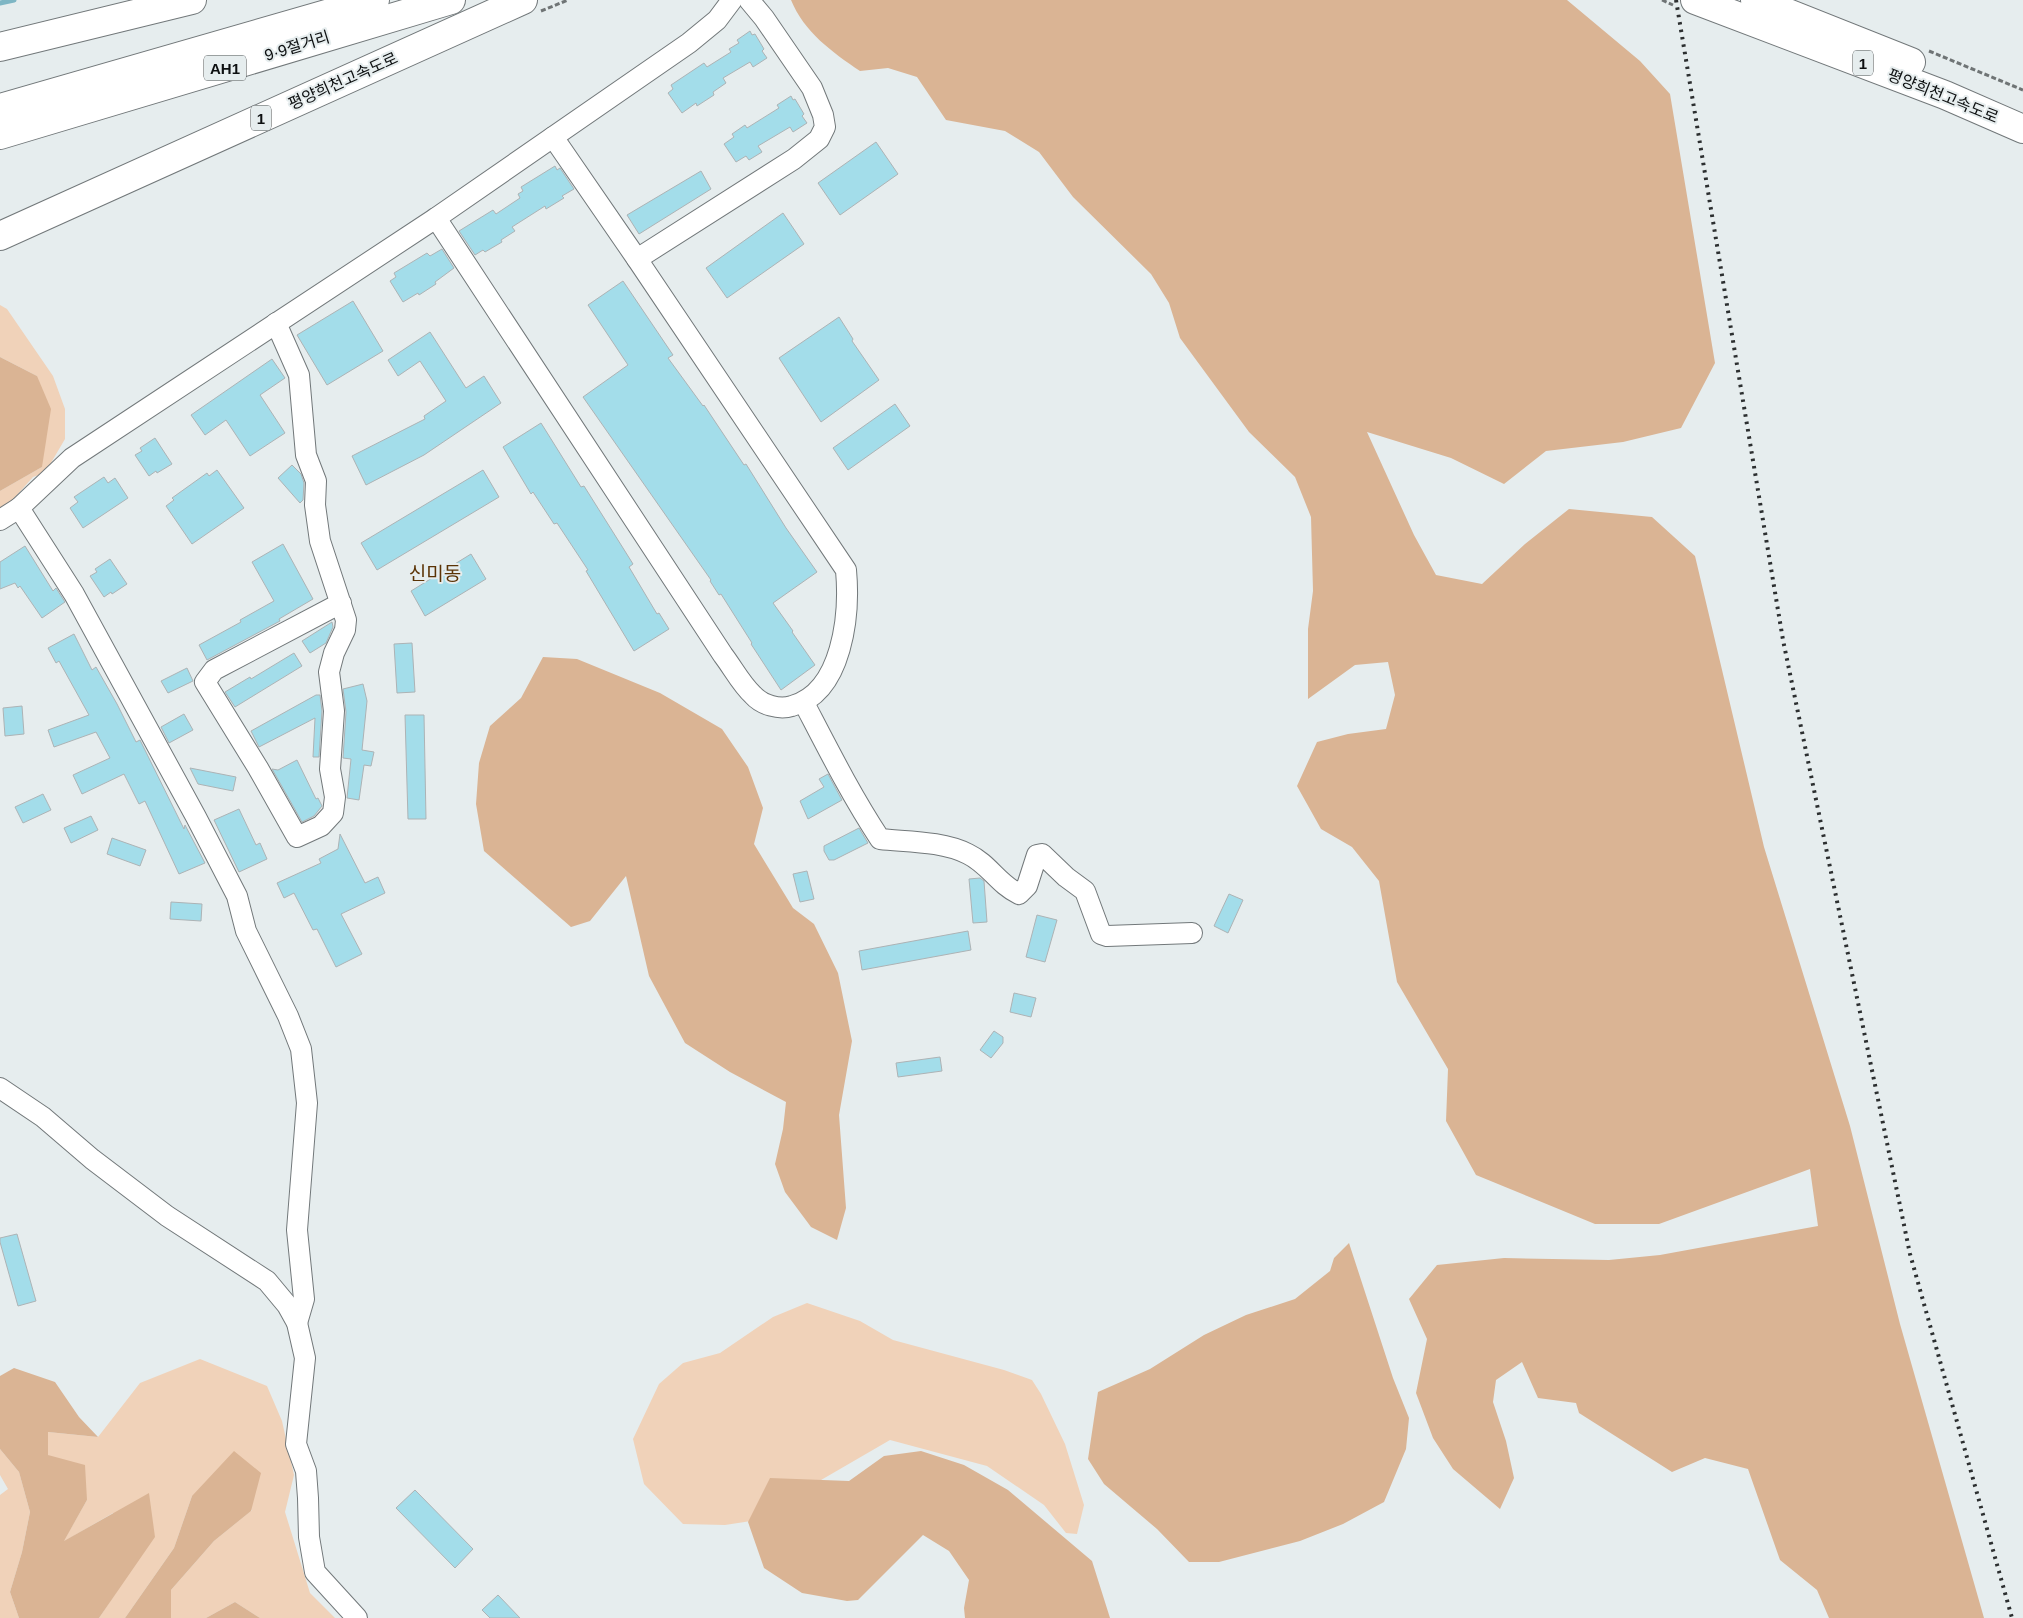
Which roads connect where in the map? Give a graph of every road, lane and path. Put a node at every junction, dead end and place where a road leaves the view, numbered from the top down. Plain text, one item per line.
1 (192, 0) edge
2 (375, 0) edge
3 (451, 0) edge
4 (523, 0) edge
5 (732, 0) edge
6 (749, 0) edge
7 (1755, 0) edge
8 (1698, 1) edge
9 (0, 47) edge
10 (0, 108) edge
11 (2023, 108) edge
12 (2023, 130) edge
13 (0, 135) edge
14 (552, 137) junction
15 (436, 218) junction
16 (0, 236) edge
17 (637, 259) junction
18 (276, 324) junction
19 (19, 508) junction
20 (0, 520) edge
21 (341, 603) junction
22 (804, 703) junction
23 (1192, 933) dead end
24 (0, 1088) edge
25 (297, 1323) junction
26 (357, 1618) edge

1 - 9 highway
2 - 10 highway, 9·9절거리 / AH1
3 - 13 highway, 9·9절거리 / AH1
4 - 16 highway, 평양희천고속도로 / 1
5 - 14 street
6 - 17 street
7 - 11 highway, 평양희천고속도로 / 1
8 - 12 highway, 평양희천고속도로 / 1
14 - 15 street
14 - 17 street
15 - 18 street
15 - 22 street
17 - 22 street
18 - 19 street
18 - 21 street
19 - 20 street
19 - 25 street
21 - 21 street
22 - 23 street
24 - 25 street
25 - 26 street

